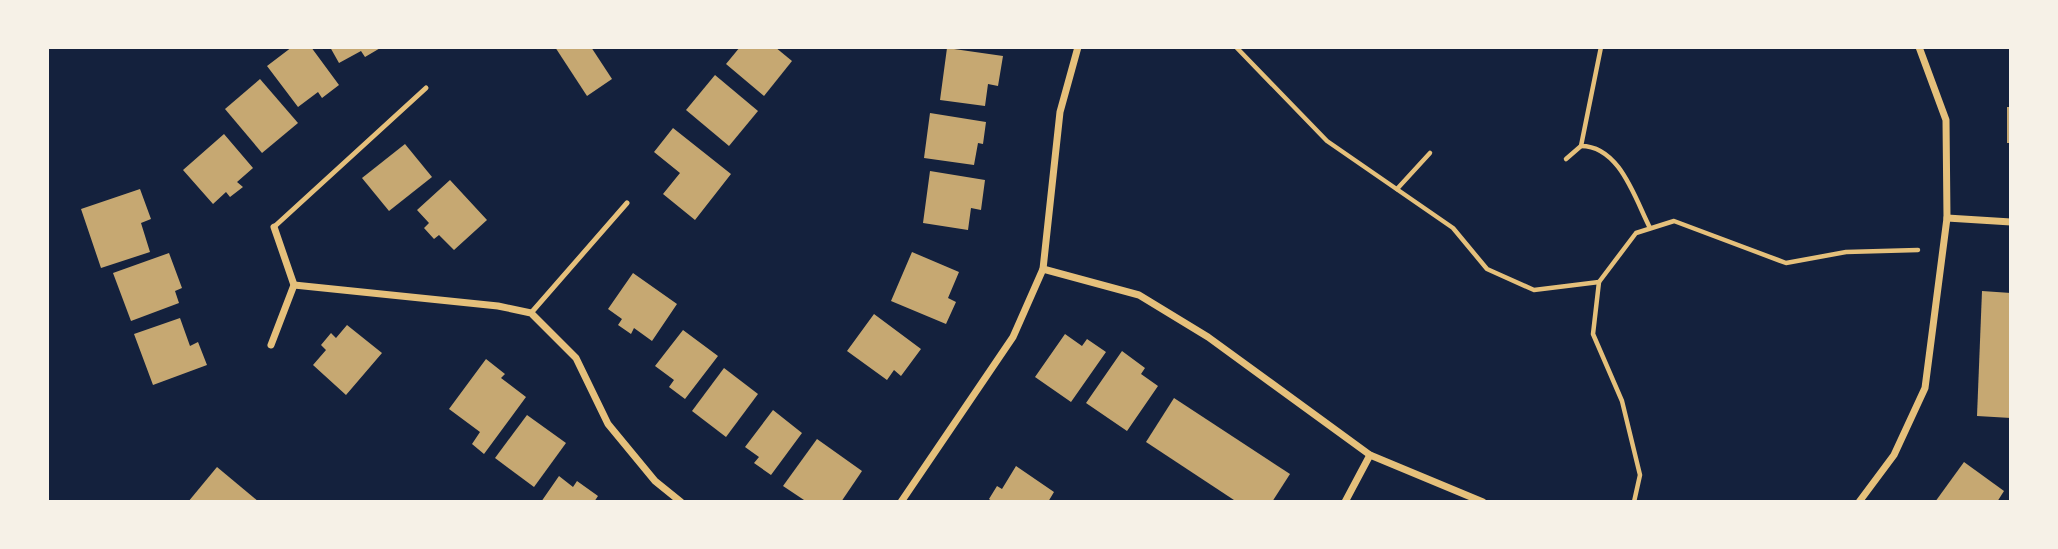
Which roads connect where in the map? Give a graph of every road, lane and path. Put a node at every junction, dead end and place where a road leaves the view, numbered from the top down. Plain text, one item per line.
1 (1078, 47) edge
2 (1236, 47) edge
3 (1601, 47) edge
4 (1919, 47) edge
5 (426, 88) dead end
6 (1581, 146) junction
7 (1430, 153) dead end
8 (1566, 159) dead end
9 (1397, 189) junction
10 (627, 203) dead end
11 (1947, 218) junction
12 (2011, 222) edge
13 (274, 227) joint
14 (1650, 228) junction
15 (1943, 250) junction
16 (1043, 269) junction
17 (1599, 282) junction
18 (294, 285) junction
19 (531, 313) junction
20 (271, 345) dead end
21 (1370, 456) junction
22 (681, 502) edge
23 (901, 502) edge
24 (1345, 502) edge
25 (1483, 502) edge
26 (1634, 502) edge
27 (1859, 502) edge

1 - 16 street
2 - 9 path
3 - 6 path
4 - 11 street
5 - 13 lane
6 - 8 path
6 - 14 path
7 - 9 path
9 - 17 path
10 - 19 lane
11 - 12 street
11 - 15 street
13 - 18 street
14 - 15 path
14 - 17 path
15 - 27 street
16 - 21 street
16 - 23 street
17 - 26 path
18 - 19 street
18 - 20 street
19 - 22 street
21 - 24 street
21 - 25 street

